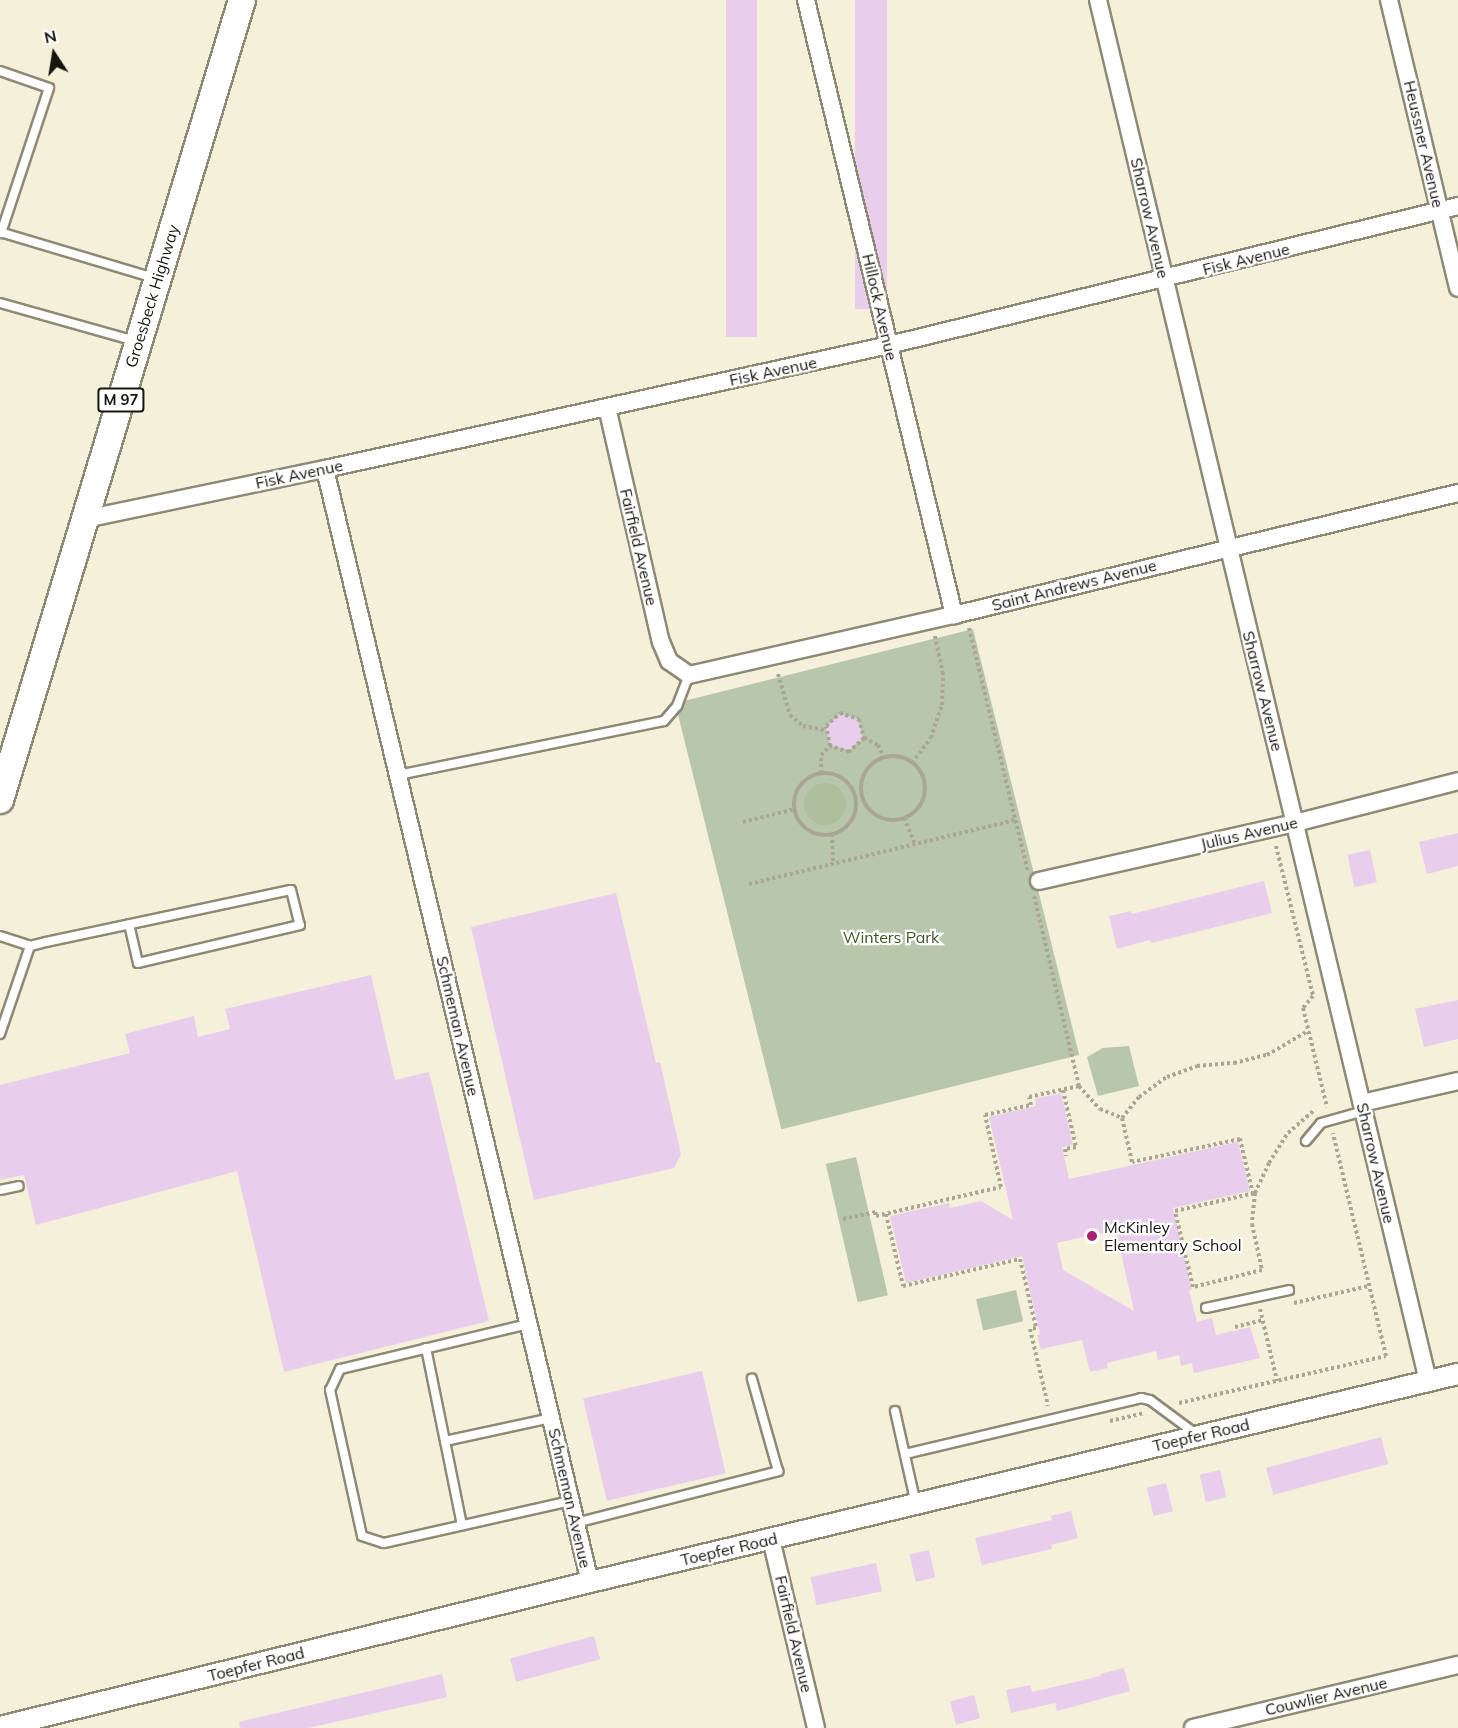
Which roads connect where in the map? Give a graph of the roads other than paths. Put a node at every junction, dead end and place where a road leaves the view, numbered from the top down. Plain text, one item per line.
1 (242, 0) edge
2 (806, 0) edge
3 (1098, 0) edge
4 (1389, 0) edge
5 (0, 71) edge
6 (1458, 206) edge
7 (1440, 210) junction
8 (0, 233) edge
9 (158, 279) junction
10 (1165, 280) junction
11 (1458, 288) edge
12 (0, 303) edge
13 (139, 342) junction
14 (889, 345) junction
15 (607, 407) junction
16 (325, 469) junction
17 (1458, 493) edge
18 (85, 519) junction
19 (1228, 548) junction
20 (954, 615) junction
21 (689, 675) junction
22 (398, 775) junction
23 (1458, 781) edge
24 (0, 800) edge
25 (1295, 823) junction
26 (1034, 883) road end
27 (129, 924) junction
28 (0, 936) edge
29 (30, 946) junction
30 (0, 1034) edge
31 (1458, 1082) edge
32 (1363, 1107) junction
33 (1306, 1141) dead end
34 (19, 1186) dead end
35 (0, 1190) edge
36 (1289, 1290) dead end
37 (1206, 1308) dead end
38 (528, 1324) junction
39 (426, 1348) junction
40 (1458, 1374) edge
41 (752, 1379) dead end
42 (1428, 1382) junction
43 (895, 1411) dead end
44 (551, 1418) junction
45 (1199, 1436) junction
46 (445, 1441) junction
47 (905, 1454) junction
48 (570, 1501) junction
49 (916, 1504) junction
50 (576, 1523) junction
51 (462, 1525) junction
52 (771, 1539) junction
53 (590, 1582) junction
54 (1458, 1665) edge
55 (26, 1725) edge
56 (0, 1727) edge
57 (816, 1728) edge
58 (1193, 1728) edge

1 - 9 main road, Groesbeck Highway / M 97
2 - 14 street, Hillock Avenue
3 - 10 street, Sharrow Avenue
4 - 7 street, Heussner Avenue
5 - 8 lane
6 - 7 street, Fisk Avenue
7 - 10 street, Fisk Avenue
7 - 11 street, Heussner Avenue
8 - 9 lane
9 - 13 main road, Groesbeck Highway / M 97
10 - 14 street, Fisk Avenue
10 - 19 street, Sharrow Avenue
12 - 13 lane
13 - 18 main road, Groesbeck Highway / M 97
14 - 15 street, Fisk Avenue
14 - 20 street, Hillock Avenue
15 - 16 street, Fisk Avenue
15 - 21 street, Fairfield Avenue
16 - 18 street, Fisk Avenue
16 - 22 street, Schmeman Avenue
17 - 19 street, Saint Andrews Avenue
18 - 24 main road, Groesbeck Highway / M 97
19 - 20 street, Saint Andrews Avenue
19 - 25 street, Sharrow Avenue
20 - 21 street, Saint Andrews Avenue
21 - 22 lane
22 - 38 street, Schmeman Avenue
23 - 25 street, Julius Avenue
25 - 26 street, Julius Avenue
25 - 32 street, Sharrow Avenue
27 - 27 lane
27 - 29 lane
28 - 29 lane
29 - 30 lane
31 - 32 street
32 - 33 lane
32 - 42 street, Sharrow Avenue
34 - 35 lane
36 - 37 lane
38 - 39 lane
38 - 44 street, Schmeman Avenue
39 - 46 lane
39 - 51 lane
40 - 42 street, Toepfer Road
41 - 50 lane
42 - 45 street, Toepfer Road
43 - 47 lane
44 - 46 lane
44 - 48 street, Schmeman Avenue
45 - 47 lane
45 - 49 street, Toepfer Road
46 - 51 lane
47 - 49 lane
48 - 50 street, Schmeman Avenue
48 - 51 lane
49 - 52 street, Toepfer Road
50 - 53 street, Schmeman Avenue
52 - 53 street, Toepfer Road
52 - 57 street, Fairfield Avenue
53 - 55 street, Toepfer Road
54 - 58 street, Couwlier Avenue
55 - 56 street, Toepfer Road

